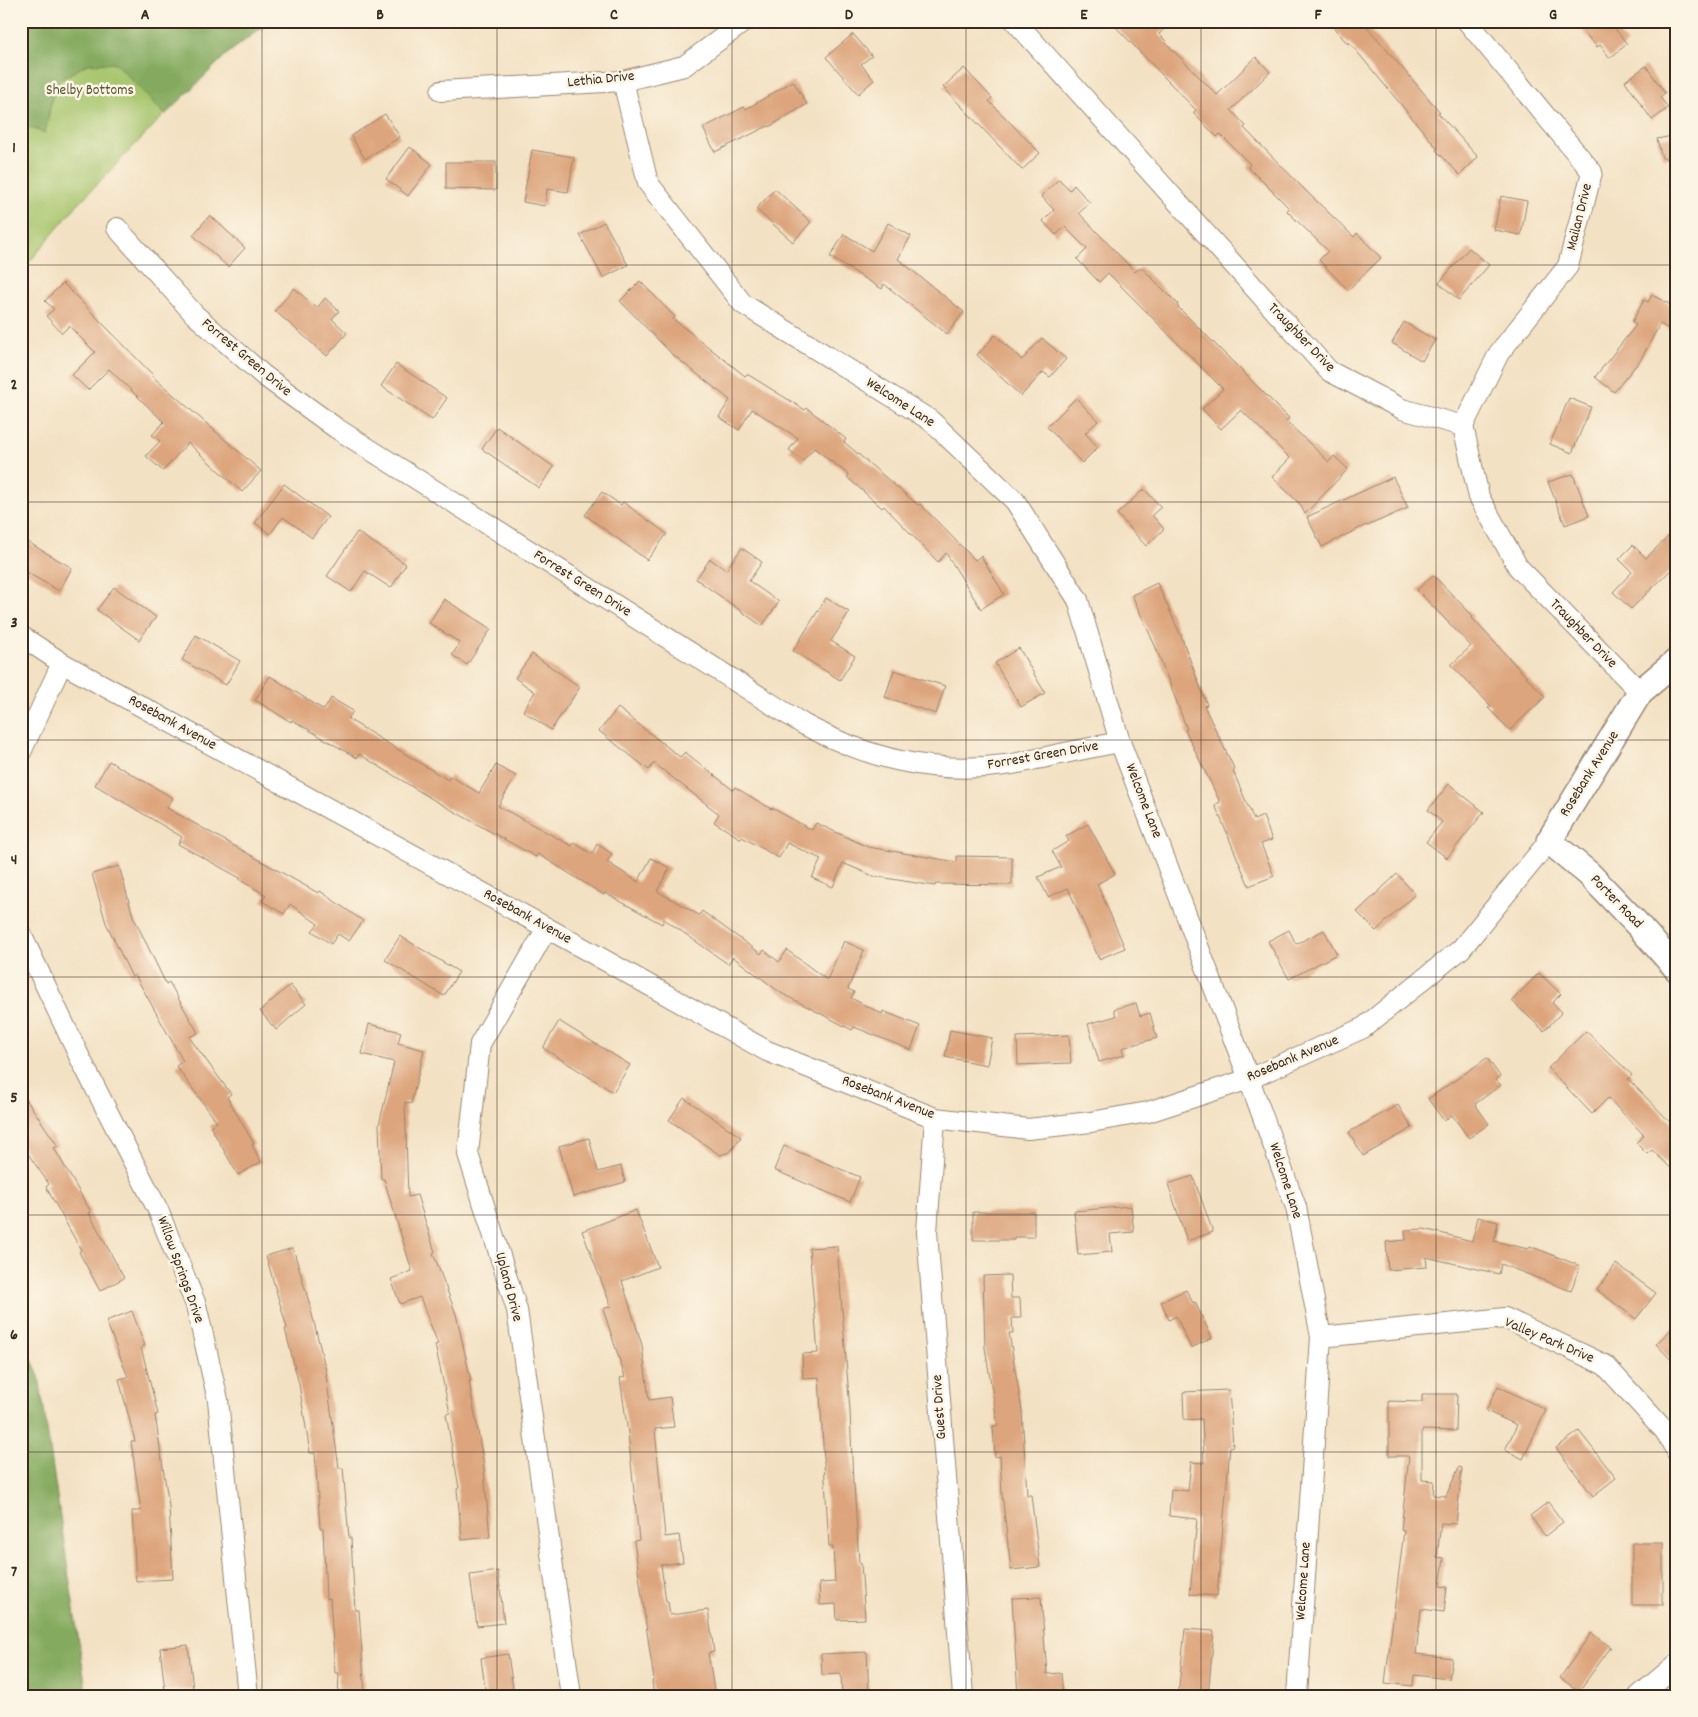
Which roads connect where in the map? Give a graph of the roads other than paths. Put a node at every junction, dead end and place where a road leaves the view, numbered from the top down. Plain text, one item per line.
1 (746, 21) edge
2 (1015, 21) edge
3 (1467, 21) edge
4 (624, 81) junction
5 (441, 91) dead end
6 (116, 228) dead end
7 (1463, 426) junction
8 (21, 636) edge
9 (1677, 661) edge
10 (62, 663) junction
11 (1640, 692) junction
12 (1120, 742) junction
13 (21, 752) edge
14 (1549, 841) junction
15 (547, 928) junction
16 (21, 934) edge
17 (1677, 969) edge
18 (1249, 1078) junction
19 (935, 1118) junction
20 (1321, 1337) junction
21 (1677, 1452) edge
22 (1677, 1664) edge
23 (248, 1696) edge
24 (571, 1696) edge
25 (963, 1696) edge
26 (1297, 1696) edge
27 (1639, 1696) edge

1 - 4 street, Lethia Drive
2 - 7 street, Traughber Drive
3 - 7 street, Mailan Drive
4 - 5 street, Lethia Drive
4 - 12 street, Welcome Lane
6 - 12 street, Forrest Green Drive
7 - 11 street, Traughber Drive
8 - 10 street, Rosebank Avenue
9 - 11 street, Rosebank Avenue
10 - 13 street
10 - 15 street, Rosebank Avenue
11 - 14 street, Rosebank Avenue
12 - 18 street, Welcome Lane
14 - 17 street, Porter Road
14 - 18 street, Rosebank Avenue
15 - 19 street, Rosebank Avenue
15 - 24 street, Upland Drive
16 - 23 street, Willow Springs Drive
18 - 19 street, Rosebank Avenue
18 - 20 street, Welcome Lane
19 - 25 street, Guest Drive
20 - 21 street, Valley Park Drive
20 - 26 street, Welcome Lane
22 - 27 street

